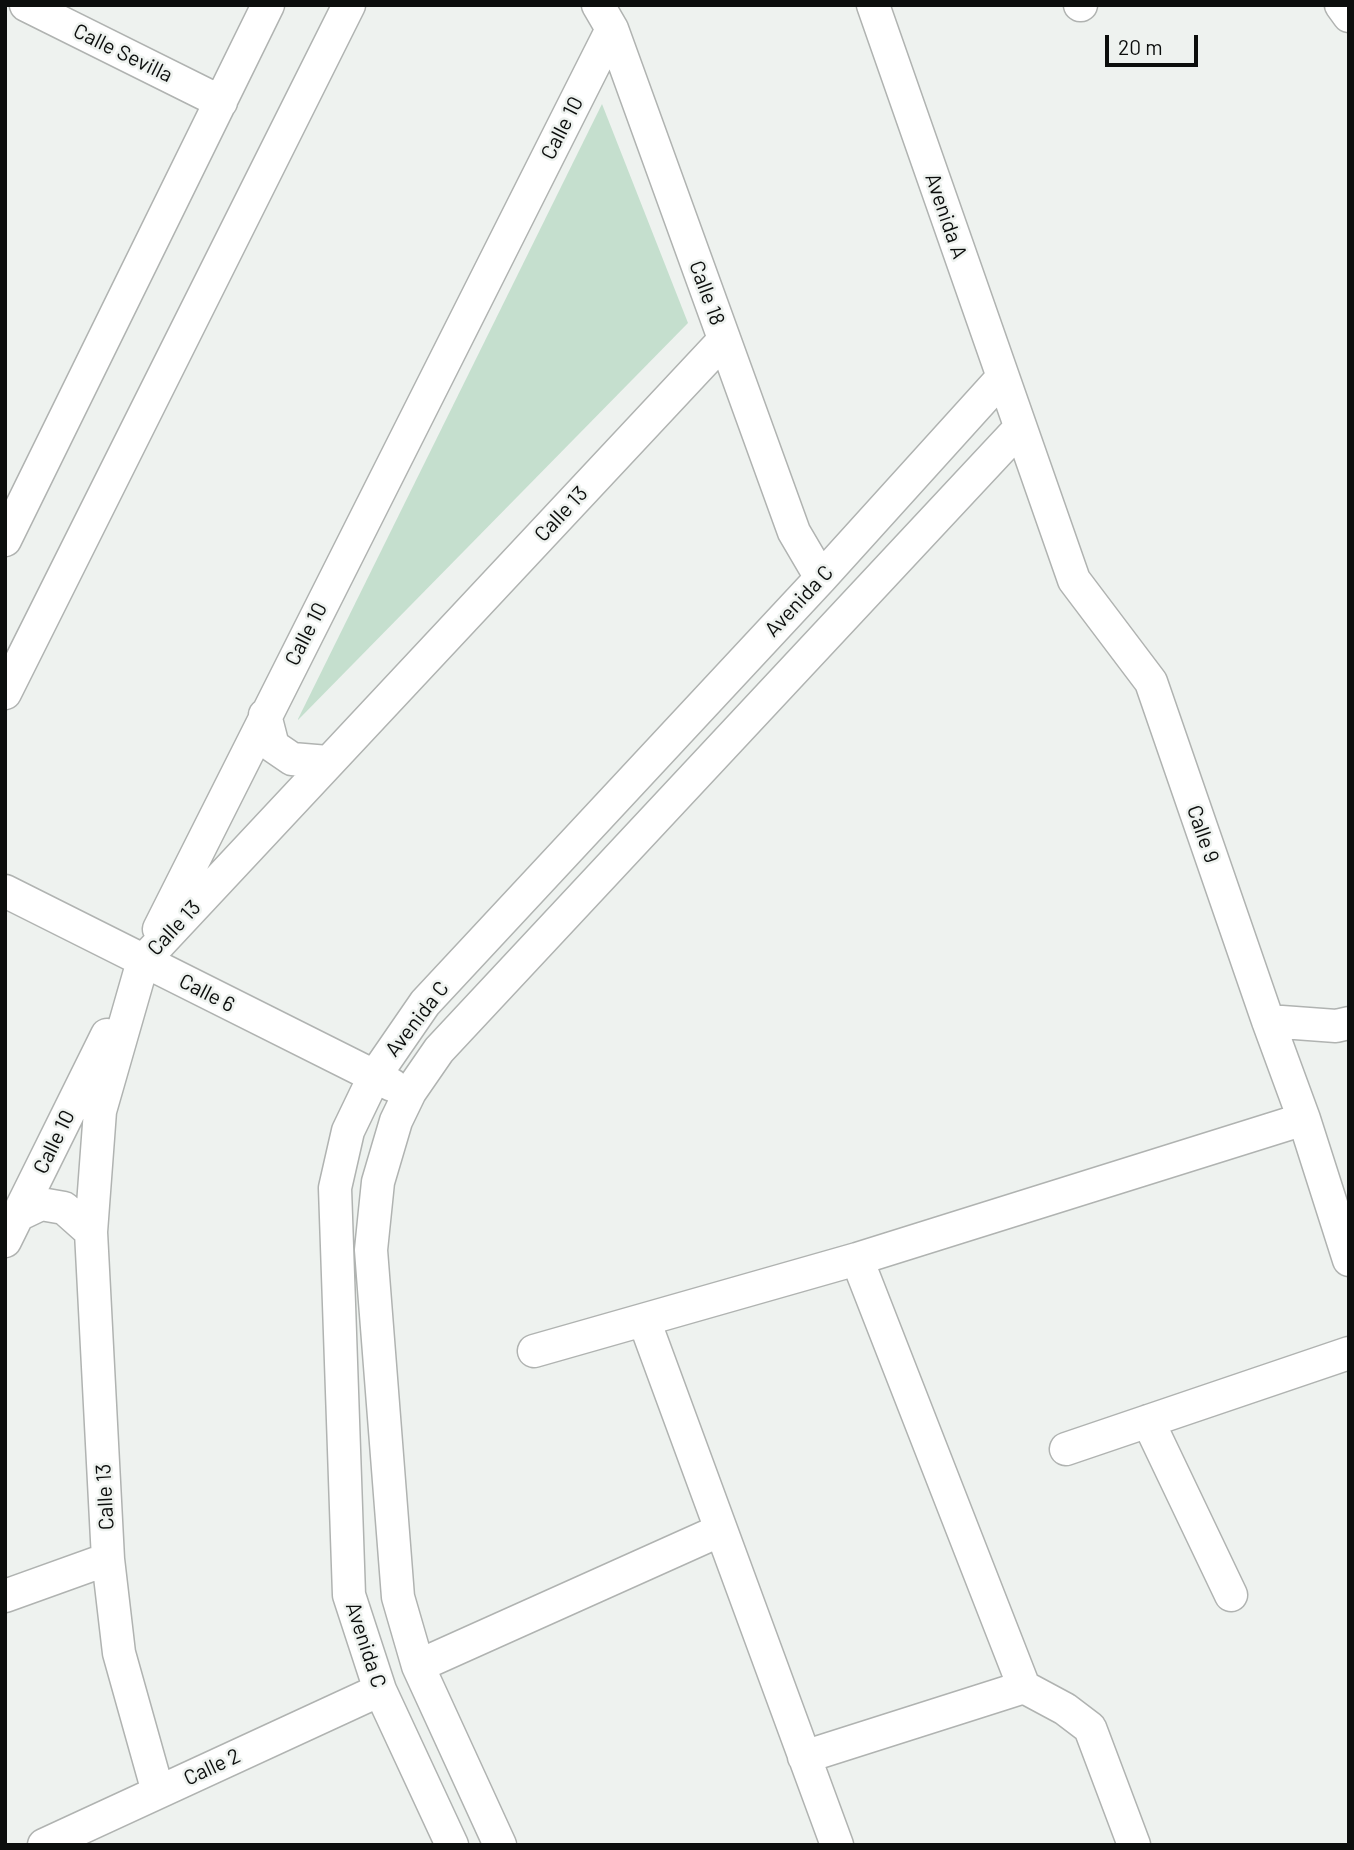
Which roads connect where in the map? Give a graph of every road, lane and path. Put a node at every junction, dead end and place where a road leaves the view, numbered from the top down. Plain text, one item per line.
1 (26, 5) edge
2 (268, 5) edge
3 (349, 5) edge
4 (873, 5) edge
5 (1341, 5) edge
6 (1349, 16) edge
7 (605, 17) edge
8 (221, 102) junction
9 (724, 340) junction
10 (1002, 378) junction
11 (1020, 428) junction
12 (5, 540) edge
13 (821, 578) junction
14 (5, 693) edge
15 (265, 715) junction
16 (328, 762) junction
17 (5, 891) edge
18 (143, 961) junction
19 (1268, 1021) junction
20 (1349, 1023) edge
21 (374, 1077) junction
22 (410, 1092) junction
23 (1304, 1119) junction
24 (11, 1228) edge
25 (91, 1232) junction
26 (858, 1259) junction
27 (1349, 1259) edge
28 (644, 1320) junction
29 (534, 1351) dead end
30 (1349, 1353) edge
31 (1148, 1422) junction
32 (1066, 1449) dead end
33 (721, 1530) junction
34 (108, 1559) junction
35 (1231, 1595) dead end
36 (5, 1596) edge
37 (418, 1666) junction
38 (1024, 1687) junction
39 (380, 1690) junction
40 (804, 1757) junction
41 (158, 1792) junction
42 (44, 1845) edge
43 (452, 1845) edge
44 (500, 1845) edge
45 (837, 1845) edge
46 (1134, 1845) edge

1 - 8 street, Calle Sevilla
2 - 8 street
3 - 14 street
4 - 10 street, Avenida A
5 - 6 street
7 - 9 street, Calle 18
7 - 15 street, Calle 10
8 - 12 street
9 - 13 street, Calle 18
9 - 16 street, Calle 13
10 - 11 street, Avenida A
10 - 13 street, Avenida C
11 - 19 street, Calle 9
11 - 22 street, Avenida C
13 - 21 street, Avenida C
15 - 16 street
15 - 18 street, Calle 10
16 - 18 street, Calle 13
17 - 18 street, Calle 6
18 - 21 street, Calle 6
18 - 24 street, Calle 10
18 - 25 street, Calle 13
19 - 20 street
19 - 23 street, Calle 9
21 - 22 street, Calle 6
21 - 39 street, Avenida C
22 - 37 street, Avenida C
23 - 26 street
23 - 27 street, Calle 9
24 - 25 street
25 - 34 street, Calle 13
26 - 28 street
26 - 38 street
28 - 29 street
28 - 33 street
30 - 31 street
31 - 32 street
31 - 35 street
33 - 37 street
33 - 40 street
34 - 36 street
34 - 41 street, Calle 13
37 - 44 street, Avenida C
38 - 40 street
38 - 46 street
39 - 41 street, Calle 2
39 - 43 street, Avenida C
40 - 45 street
41 - 42 street, Calle 2

